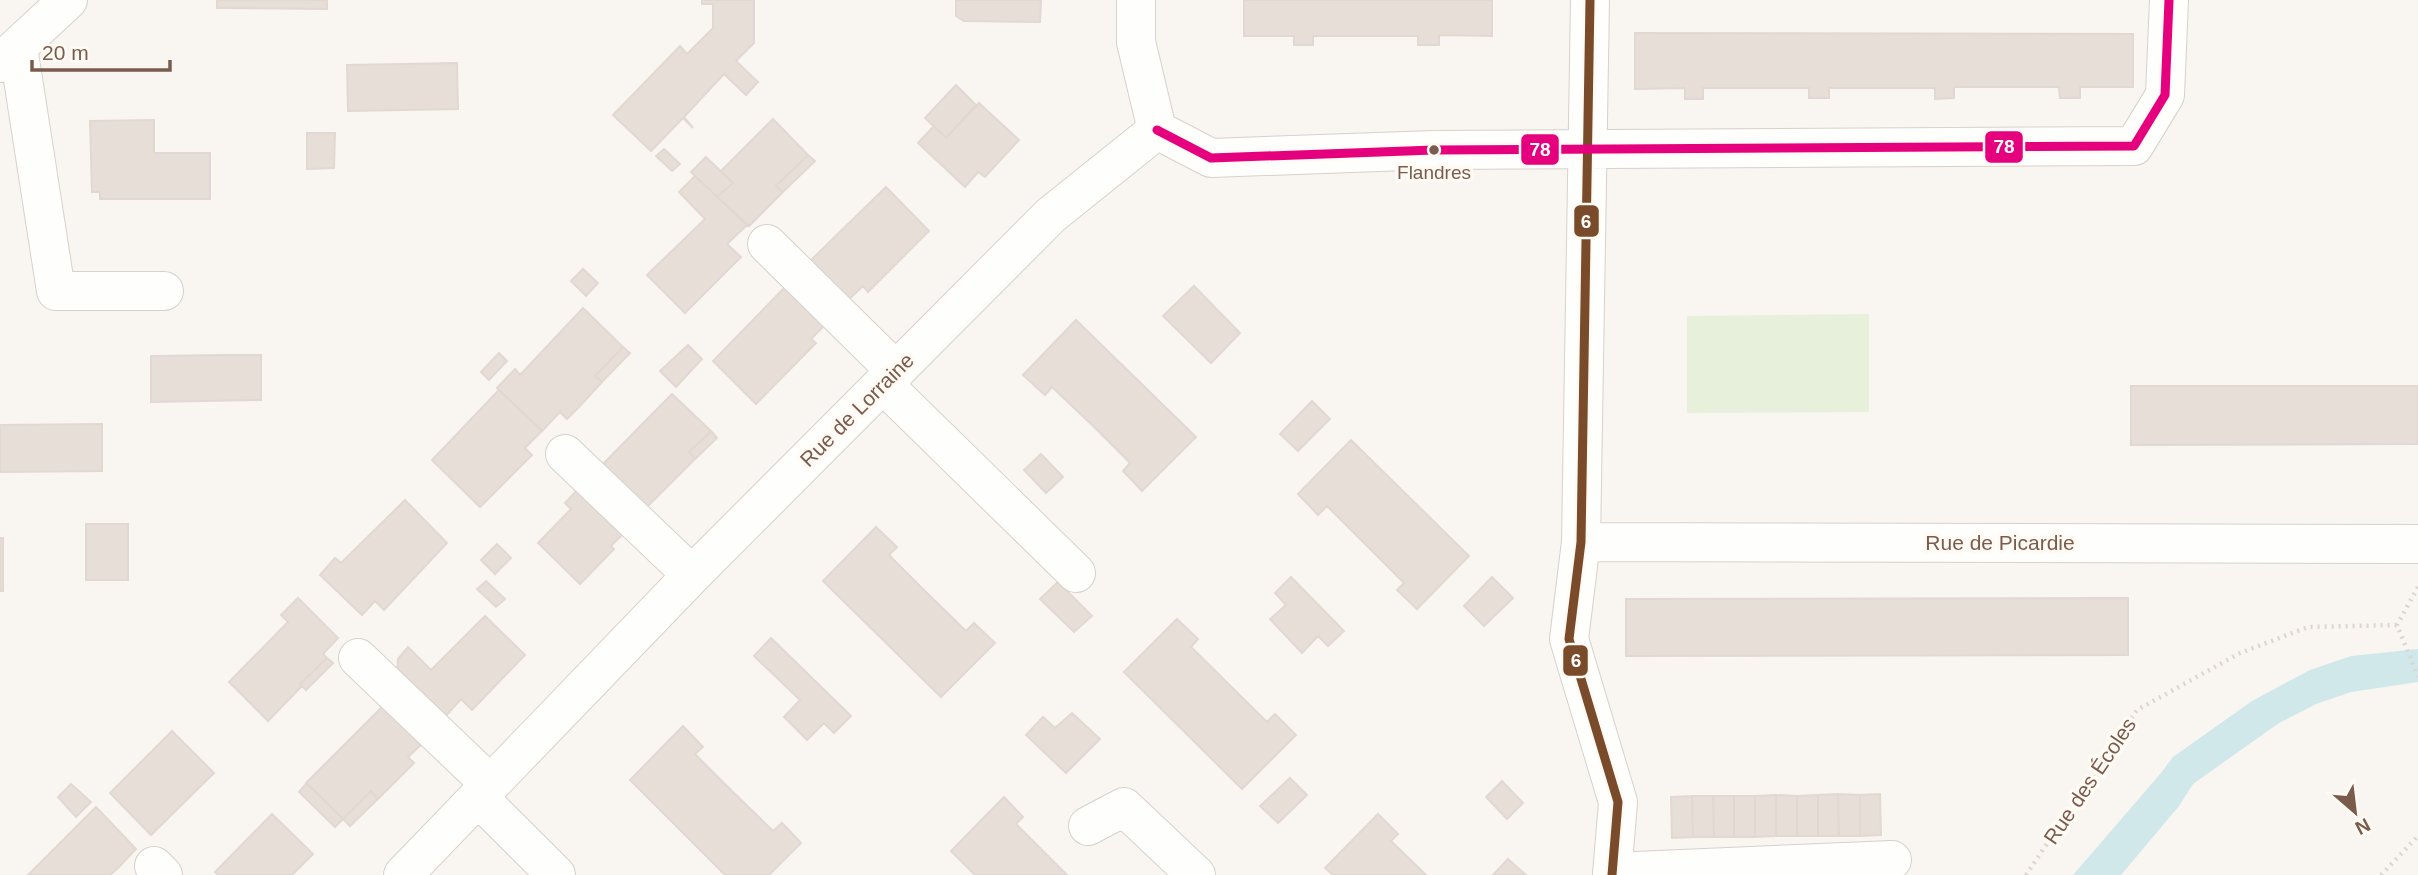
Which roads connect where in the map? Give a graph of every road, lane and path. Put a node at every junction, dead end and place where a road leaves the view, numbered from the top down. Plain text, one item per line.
1 (68, 0) edge
2 (1136, 0) edge
3 (1590, 0) edge
4 (2169, 0) edge
5 (9, 55) edge
6 (1157, 130) junction
7 (1588, 148) junction
8 (767, 244) dead end
9 (164, 291) dead end
10 (889, 378) junction
11 (565, 454) dead end
12 (1581, 542) junction
13 (2418, 544) edge
14 (1076, 573) dead end
15 (692, 575) junction
16 (2418, 586) edge
17 (2397, 625) junction
18 (358, 658) dead end
19 (2418, 677) edge
20 (484, 791) junction
21 (1088, 826) dead end
22 (2418, 836) edge
23 (1892, 860) dead end
24 (1612, 874) edge
25 (403, 875) edge
26 (556, 875) edge
27 (1196, 875) edge
28 (2026, 875) edge
29 (2381, 875) edge

1 - 5 street
2 - 6 street
3 - 7 street
4 - 7 street
5 - 9 street
6 - 7 street
6 - 10 street, Rue de Lorraine
7 - 12 street
8 - 10 street
10 - 14 street
10 - 15 street, Rue de Lorraine
11 - 15 street
12 - 13 street, Rue de Picardie
12 - 24 street
15 - 20 street, Rue de Lorraine
16 - 17 path
17 - 19 path
17 - 28 path, Rue des Écoles
18 - 20 street
20 - 25 street, Rue de Lorraine
20 - 26 street
21 - 27 street
22 - 29 path
23 - 24 street

